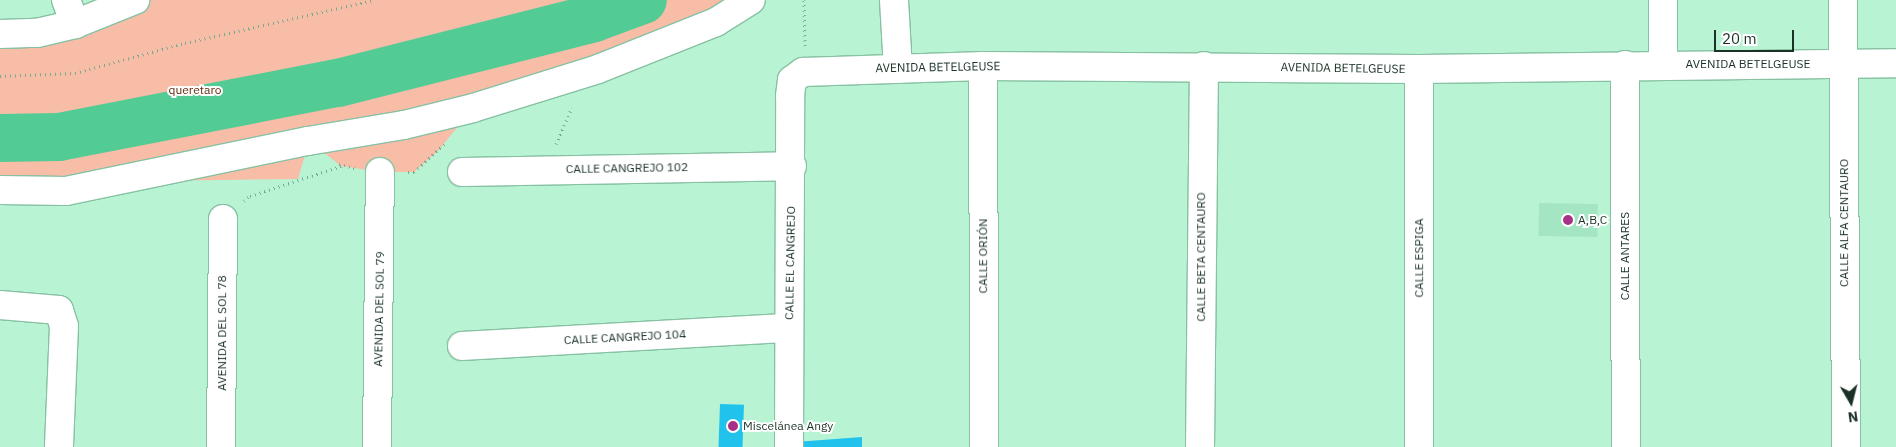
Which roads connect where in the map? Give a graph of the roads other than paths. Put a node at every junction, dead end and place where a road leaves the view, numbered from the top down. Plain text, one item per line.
1 (135, 0) edge
2 (751, 0) edge
3 (894, 0) edge
4 (1663, 0) edge
5 (1843, 0) edge
6 (71, 12) edge
7 (0, 34) edge
8 (1896, 63) edge
9 (1663, 64) junction
10 (1843, 64) junction
11 (1625, 65) junction
12 (983, 66) junction
13 (1204, 66) junction
14 (898, 68) junction
15 (1419, 69) junction
16 (801, 75) joint
17 (792, 166) junction
18 (380, 172) road end
19 (462, 172) dead end
20 (0, 190) edge
21 (223, 219) road end
22 (0, 305) edge
23 (789, 328) junction
24 (462, 346) dead end
25 (59, 447) edge
26 (221, 447) edge
27 (377, 447) edge
28 (789, 447) edge
29 (984, 447) edge
30 (1200, 447) edge
31 (1419, 447) edge
32 (1626, 447) edge
33 (1846, 447) edge

1 - 6 street
2 - 20 street
3 - 14 street
4 - 9 street
5 - 10 street, CALLE ALFA CENTAURO
6 - 7 street
8 - 10 street, AVENIDA BETELGEUSE
9 - 10 street, AVENIDA BETELGEUSE
9 - 11 street, AVENIDA BETELGEUSE
10 - 33 street, CALLE ALFA CENTAURO
11 - 15 street, AVENIDA BETELGEUSE
11 - 32 street, CALLE ANTARES
12 - 13 street, AVENIDA BETELGEUSE
12 - 14 street, AVENIDA BETELGEUSE
12 - 29 street, CALLE ORIÓN
13 - 15 street, AVENIDA BETELGEUSE
13 - 30 street, CALLE BETA CENTAURO
14 - 16 street, AVENIDA BETELGEUSE
15 - 31 street, CALLE ESPIGA
16 - 17 street, CALLE EL CANGREJO
17 - 19 street, CALLE CANGREJO 102
17 - 23 street, CALLE EL CANGREJO
18 - 27 street, AVENIDA DEL SOL 79
21 - 26 street, AVENIDA DEL SOL 78
22 - 25 street
23 - 24 street, CALLE CANGREJO 104
23 - 28 street, CALLE EL CANGREJO

